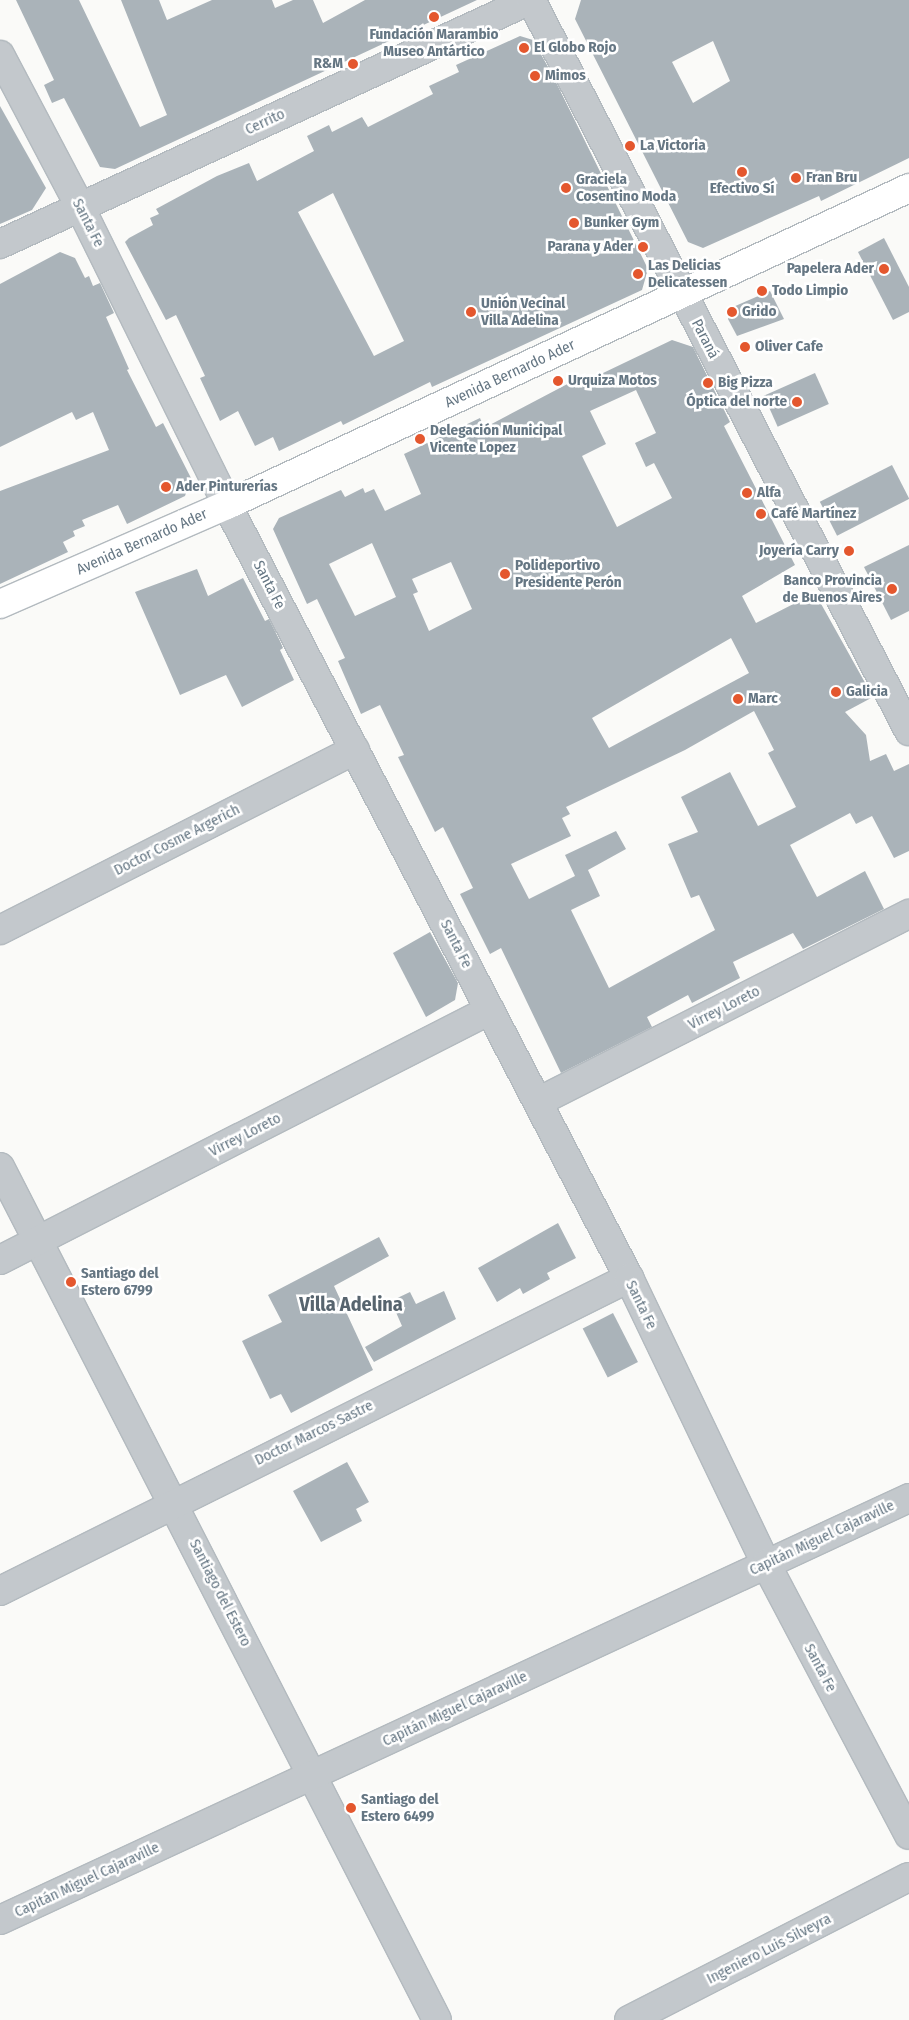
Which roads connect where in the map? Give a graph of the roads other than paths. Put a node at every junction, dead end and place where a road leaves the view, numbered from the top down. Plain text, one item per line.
1 (531, 0) edge
2 (0, 55) edge
3 (909, 188) edge
4 (80, 207) junction
5 (0, 244) edge
6 (682, 295) junction
7 (227, 505) junction
8 (0, 604) edge
9 (909, 731) edge
10 (355, 750) junction
11 (909, 914) edge
12 (0, 930) edge
13 (490, 1010) junction
14 (538, 1102) junction
15 (0, 1166) edge
16 (38, 1241) junction
17 (0, 1260) edge
18 (629, 1278) junction
19 (909, 1498) edge
20 (173, 1502) junction
21 (766, 1564) junction
22 (0, 1591) edge
23 (312, 1775) junction
24 (909, 1835) edge
25 (909, 1877) edge
26 (0, 1920) edge
27 (437, 2020) edge
28 (629, 2020) edge

1 - 4 street, Cerrito
1 - 6 street, Paraná
2 - 4 street, Santa Fe
3 - 6 main road, Avenida Bernardo Ader
4 - 5 street, Cerrito
4 - 7 street, Santa Fe
6 - 7 main road, Avenida Bernardo Ader
6 - 9 street, Paraná
7 - 8 main road, Avenida Bernardo Ader
7 - 10 street, Santa Fe
10 - 12 street, Doctor Cosme Argerich
10 - 13 street, Santa Fe
11 - 14 street, Virrey Loreto
13 - 14 street, Santa Fe
13 - 16 street, Virrey Loreto
14 - 18 street, Santa Fe
15 - 16 street, Santiago del Estero
16 - 17 street, Virrey Loreto
16 - 20 street, Santiago del Estero
18 - 20 street, Doctor Marcos Sastre
18 - 21 street, Santa Fe
19 - 21 street, Capitán Miguel Cajaraville
20 - 22 street, Doctor Marcos Sastre
20 - 23 street, Santiago del Estero
21 - 23 street, Capitán Miguel Cajaraville
21 - 24 street, Santa Fe
23 - 26 street, Capitán Miguel Cajaraville
23 - 27 street, Santiago del Estero
25 - 28 street, Ingeniero Luis Silveyra

